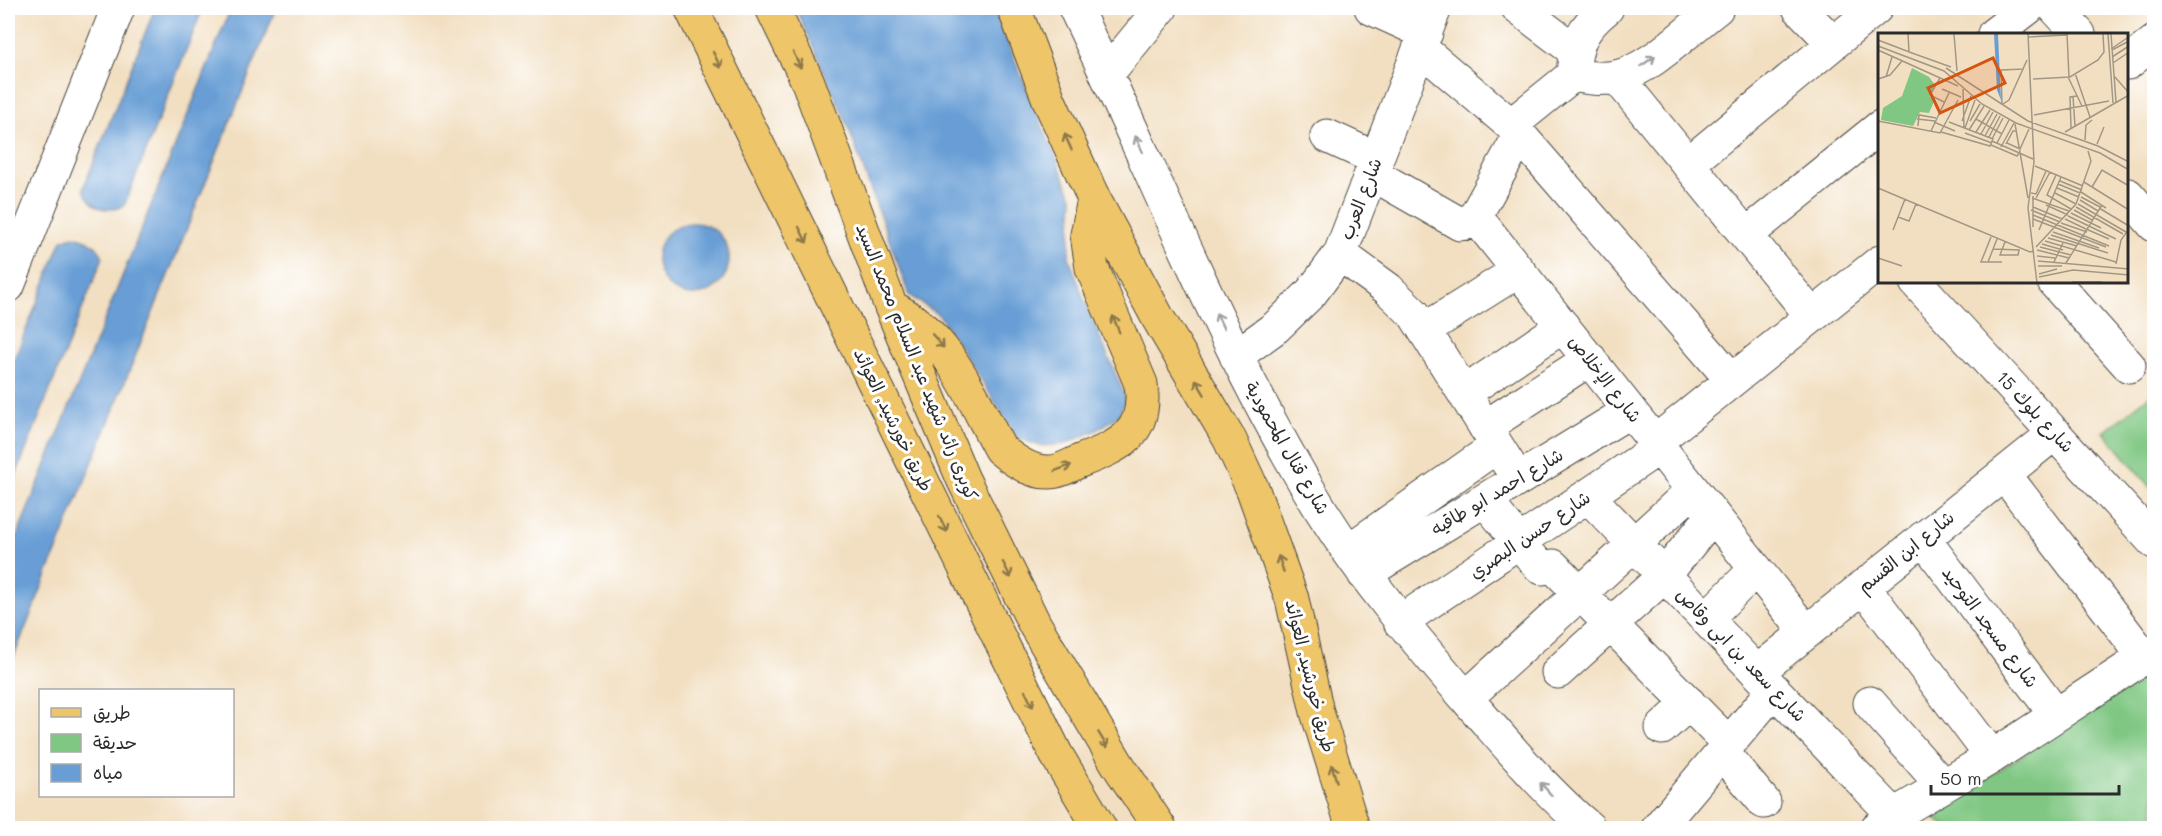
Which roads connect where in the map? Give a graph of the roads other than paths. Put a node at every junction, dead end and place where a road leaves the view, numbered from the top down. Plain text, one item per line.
1 (118, 8) edge
2 (691, 8) edge
3 (772, 8) edge
4 (1014, 8) edge
5 (1075, 8) edge
6 (1161, 8) edge
7 (1371, 8) edge
8 (1518, 8) edge
9 (1607, 8) edge
10 (1717, 8) edge
11 (1800, 8) edge
12 (1876, 8) edge
13 (2028, 8) edge
14 (2055, 8) edge
15 (1427, 30) edge
16 (1995, 33) edge
17 (2078, 33) edge
18 (1833, 43) junction
19 (1574, 63) junction
20 (1107, 74) junction
21 (1617, 77) junction
22 (1878, 129) edge
23 (1516, 130) junction
24 (1327, 136) dead end
25 (1688, 164) junction
26 (1374, 166) junction
27 (2129, 197) edge
28 (1094, 199) junction
29 (1472, 222) junction
30 (2154, 225) edge
31 (1746, 235) junction
32 (1340, 254) junction
33 (1878, 264) edge
34 (1518, 271) junction
35 (1918, 284) edge
36 (2056, 284) edge
37 (8, 285) edge
38 (891, 307) junction
39 (1812, 316) junction
40 (1563, 326) junction
41 (1424, 330) junction
42 (1236, 356) junction
43 (1590, 359) junction
44 (2129, 366) dead end
45 (1732, 380) junction
46 (1464, 393) junction
47 (1630, 411) junction
48 (2055, 433) junction
49 (1491, 436) junction
50 (1577, 443) junction
51 (1657, 445) junction
52 (2004, 474) junction
53 (1518, 480) junction
54 (1596, 491) junction
55 (1485, 500) junction
56 (1703, 502) junction
57 (1923, 538) junction
58 (1519, 542) junction
59 (2154, 542) edge
60 (1635, 544) junction
61 (1356, 562) junction
62 (1756, 569) junction
63 (1664, 576) junction
64 (1863, 586) junction
65 (1580, 593) junction
66 (1706, 619) junction
67 (1400, 622) junction
68 (1611, 624) junction
69 (1806, 632) junction
70 (2150, 654) edge
71 (1558, 672) dead end
72 (1765, 681) junction
73 (1466, 698) junction
74 (1689, 703) junction
75 (1870, 703) dead end
76 (2056, 716) junction
77 (1662, 728) dead end
78 (1726, 748) junction
79 (1992, 757) junction
80 (1943, 786) junction
81 (1764, 802) dead end
82 (1885, 822) edge
83 (1100, 828) edge
84 (1160, 828) edge
85 (1353, 828) edge
86 (1589, 828) edge
87 (1658, 828) edge

1 - 37 street
2 -> 83 main road, طريق خورشيد, العوائد
3 -> 38 main road, كوبرى رائد شهيد عبد السلام محمد السيد
28 -> 4 main road, طريق خورشيد, العوائد
5 - 20 street, شارع قنال المحمودية
6 - 20 street
7 - 15 street
8 - 19 street
9 - 19 street
21 -> 10 street
11 - 18 street
12 - 18 street
13 - 16 street
14 - 17 street
15 - 23 street
15 - 26 street, شارع العرب
18 - 25 street
19 - 21 street
19 - 23 street
42 -> 20 street, شارع قنال المحمودية
21 - 25 street
22 - 31 street
23 - 29 street
23 - 45 street
24 - 26 street, شارع الإخلاص
25 - 31 street
26 - 29 street, شارع الإخلاص
26 - 32 street, شارع العرب
27 - 30 street
38 -> 28 main road
85 -> 28 main road, طريق خورشيد, العوائد
29 - 34 street, شارع الإخلاص
31 - 39 street
32 - 41 street
32 - 42 street, شارع العرب
33 - 39 street, شارع حسن البصري
34 - 40 street, شارع الإخلاص
34 - 41 street
35 - 48 street, شارع بلوك 15
36 - 44 street
38 -> 84 main road, كوبرى رائد شهيد عبد السلام محمد السيد
39 - 45 street, شارع حسن البصري
40 - 43 street, شارع الإخلاص
40 - 46 street
41 - 46 street
42 - 61 street, شارع قنال المحمودية
43 - 47 street, شارع الإخلاص
43 - 49 street
45 - 51 street, شارع حسن البصري
46 - 49 street
47 - 50 street, شارع احمد ابو طاقيه
47 - 51 street, شارع الإخلاص
48 - 52 street, شارع ابن القسم
48 - 59 street, شارع بلوك 15
49 - 53 street
49 - 61 street
50 - 53 street, شارع احمد ابو طاقيه
50 - 54 street, شارع سعد بن ابى وقاص
51 - 54 street, شارع حسن البصري
51 - 56 street, شارع الإخلاص
52 - 57 street, شارع ابن القسم
52 - 70 street
53 - 55 street, شارع احمد ابو طاقيه
54 - 58 street, شارع حسن البصري
54 - 60 street, شارع سعد بن ابى وقاص
55 - 58 street
55 - 61 street, شارع احمد ابو طاقيه
56 - 60 street
56 - 62 street, شارع الإخلاص
56 - 63 street
57 - 64 street, شارع ابن القسم
57 - 76 street, شارع مسجد التوحيد
58 - 65 street
58 - 67 street, شارع حسن البصري
60 - 63 street, شارع سعد بن ابى وقاص
60 - 65 street
61 - 67 street, شارع قنال المحمودية
62 - 66 street
62 - 69 street, شارع الإخلاص
63 - 66 street, شارع سعد بن ابى وقاص
63 - 68 street
64 - 69 street, شارع ابن القسم
64 - 79 street
65 - 68 street
65 - 73 street
66 - 72 street, شارع سعد بن ابى وقاص
67 - 73 street, شارع قنال المحمودية
68 - 71 street
68 - 74 street
69 - 72 street, شارع ابن القسم
70 - 76 street
72 - 78 street, شارع ابن القسم
72 - 82 street, شارع سعد بن ابى وقاص
86 -> 73 street, شارع قنال المحمودية
74 - 77 street
74 - 78 street
75 - 80 street
76 - 79 street
78 - 81 street
78 - 87 street, شارع ابن القسم
79 - 80 street
80 - 82 street

